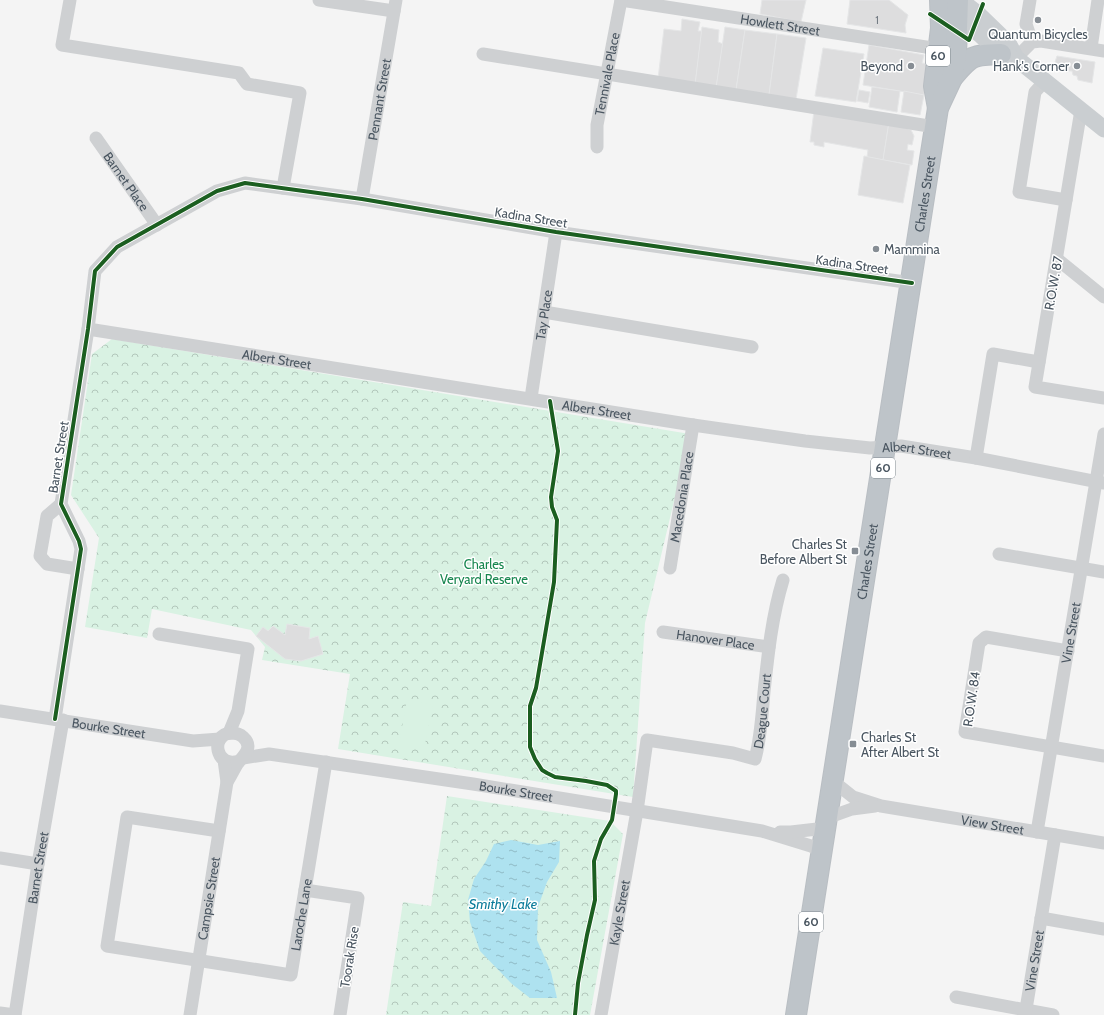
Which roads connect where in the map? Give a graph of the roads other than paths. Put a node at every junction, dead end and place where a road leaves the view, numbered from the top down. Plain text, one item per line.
1 (70, 0) edge
2 (319, 0) edge
3 (621, 0) edge
4 (1030, 0) edge
5 (1098, 0) edge
6 (949, 3) edge
7 (395, 6) edge
8 (1032, 42) junction
9 (1091, 48) junction
10 (939, 49) junction
11 (1104, 51) edge
12 (483, 54) dead end
13 (1009, 56) junction
14 (606, 75) junction
15 (952, 78) junction
16 (1045, 81) junction
17 (1081, 110) junction
18 (936, 118) junction
19 (1104, 129) edge
20 (96, 138) dead end
21 (597, 148) dead end
22 (283, 188) junction
23 (362, 199) junction
24 (1066, 200) junction
25 (157, 225) junction
26 (556, 232) junction
27 (1056, 259) junction
28 (912, 283) junction
29 (1104, 297) edge
30 (544, 312) junction
31 (88, 329) junction
32 (752, 347) dead end
33 (1039, 362) junction
34 (531, 398) junction
35 (1104, 398) edge
36 (693, 425) junction
37 (1104, 434) edge
38 (886, 447) junction
39 (976, 458) junction
40 (1100, 483) edge
41 (61, 504) junction
42 (999, 554) dead end
43 (78, 568) junction
44 (670, 568) dead end
45 (1082, 568) junction
46 (1104, 572) edge
47 (784, 580) dead end
48 (663, 632) dead end
49 (159, 634) dead end
50 (769, 647) junction
51 (1068, 651) junction
52 (0, 711) edge
53 (238, 711) junction
54 (59, 720) junction
55 (224, 736) junction
56 (244, 738) junction
57 (193, 741) junction
58 (1052, 747) junction
59 (269, 754) junction
60 (1104, 756) edge
61 (222, 758) junction
62 (241, 760) junction
63 (326, 762) junction
64 (227, 782) junction
65 (833, 782) junction
66 (880, 806) junction
67 (637, 811) junction
68 (826, 823) junction
69 (219, 831) junction
70 (762, 832) junction
71 (1037, 832) junction
72 (1055, 835) junction
73 (1104, 843) edge
74 (822, 853) junction
75 (0, 858) edge
76 (38, 864) junction
77 (305, 890) junction
78 (1041, 918) junction
79 (1104, 929) edge
80 (199, 960) junction
81 (956, 997) dead end
82 (0, 1013) edge
83 (1025, 1013) edge
84 (15, 1015) edge
85 (190, 1015) edge
86 (340, 1015) edge
87 (601, 1015) edge
88 (796, 1015) edge
89 (1053, 1015) edge

1 - 22 street
2 - 7 street
3 - 10 street, Howlett Street
3 - 14 street, Tennivale Place
4 - 8 street
5 - 9 street
6 - 10 highway, Charles Street / 60
6 - 13 main road
6 - 15 highway, Charles Street / 60
7 - 23 street, Pennant Street
8 - 9 street
8 - 13 street
9 - 11 street
10 - 18 highway, Charles Street / 60
12 - 14 street
13 - 15 highway
13 - 16 main road
14 - 18 street
14 - 21 street, Tennivale Place
15 - 18 highway, Charles Street / 60
16 - 17 main road
16 - 24 street
17 - 19 main road
17 - 24 street, R.O.W. 87
18 - 28 highway, Charles Street / 60
20 - 25 street, Barnet Place
22 - 23 street, Kadina Street
22 - 25 street, Kadina Street
23 - 26 street, Kadina Street
24 - 27 street, R.O.W. 87
25 - 31 street, Barnet Street
26 - 28 street, Kadina Street
26 - 30 street, Tay Place
27 - 29 street
27 - 33 street, R.O.W. 87
28 - 38 highway, Charles Street / 60
30 - 32 street
30 - 34 street, Tay Place
31 - 34 street, Albert Street
31 - 41 street, Barnet Street
33 - 35 street, R.O.W. 87
33 - 39 street
34 - 36 street, Albert Street
36 - 38 street, Albert Street
36 - 44 street, Macedonia Place
37 - 40 street, Vine Street
38 - 39 street, Albert Street
38 - 65 highway, Charles Street / 60
39 - 40 street, Albert Street
40 - 45 street, Vine Street
41 - 43 street, Barnet Street
41 - 43 street
42 - 45 street
43 - 54 street, Barnet Street
45 - 46 street
45 - 51 street, Vine Street
47 - 50 street, Deague Court
48 - 50 street, Hanover Place
49 - 53 street
50 - 67 street, Deague Court
51 - 58 street, Vine Street
51 - 58 street, R.O.W. 84
52 - 54 street, Bourke Street
53 - 55 street
53 - 56 street
54 - 57 street, Bourke Street
54 - 76 street, Barnet Street
55 - 56 street
55 - 57 street, Bourke Street
55 - 61 street
56 - 59 street, Bourke Street
56 - 62 street
57 - 61 street, Bourke Street
58 - 60 street, R.O.W. 84
58 - 71 street, Vine Street
59 - 62 street, Bourke Street
59 - 63 street, Bourke Street
61 - 62 street
61 - 64 street, Campsie Street
62 - 64 street, Campsie Street
63 - 67 street, Bourke Street
63 - 77 street, Laroche Lane
64 - 69 street, Campsie Street
65 - 66 street, View Street
65 - 68 highway, Charles Street / 60
66 - 68 street, View Street
66 - 71 street, View Street
67 - 70 street, Bourke Street
67 - 87 street, Kayle Street
68 - 70 street, Bourke Street
68 - 74 highway, Charles Street / 60
69 - 80 street, Campsie Street
69 - 80 street
70 - 74 street, Bourke Street
71 - 72 street, View Street
72 - 73 street, View Street
72 - 78 street, Vine Street
74 - 88 highway, Charles Street / 60
75 - 76 street
76 - 84 street, Barnet Street
77 - 80 street, Laroche Lane
77 - 86 street, Toorak Rise
78 - 79 street
78 - 83 street, Vine Street
80 - 85 street, Campsie Street
81 - 83 street
82 - 84 street
83 - 89 street

